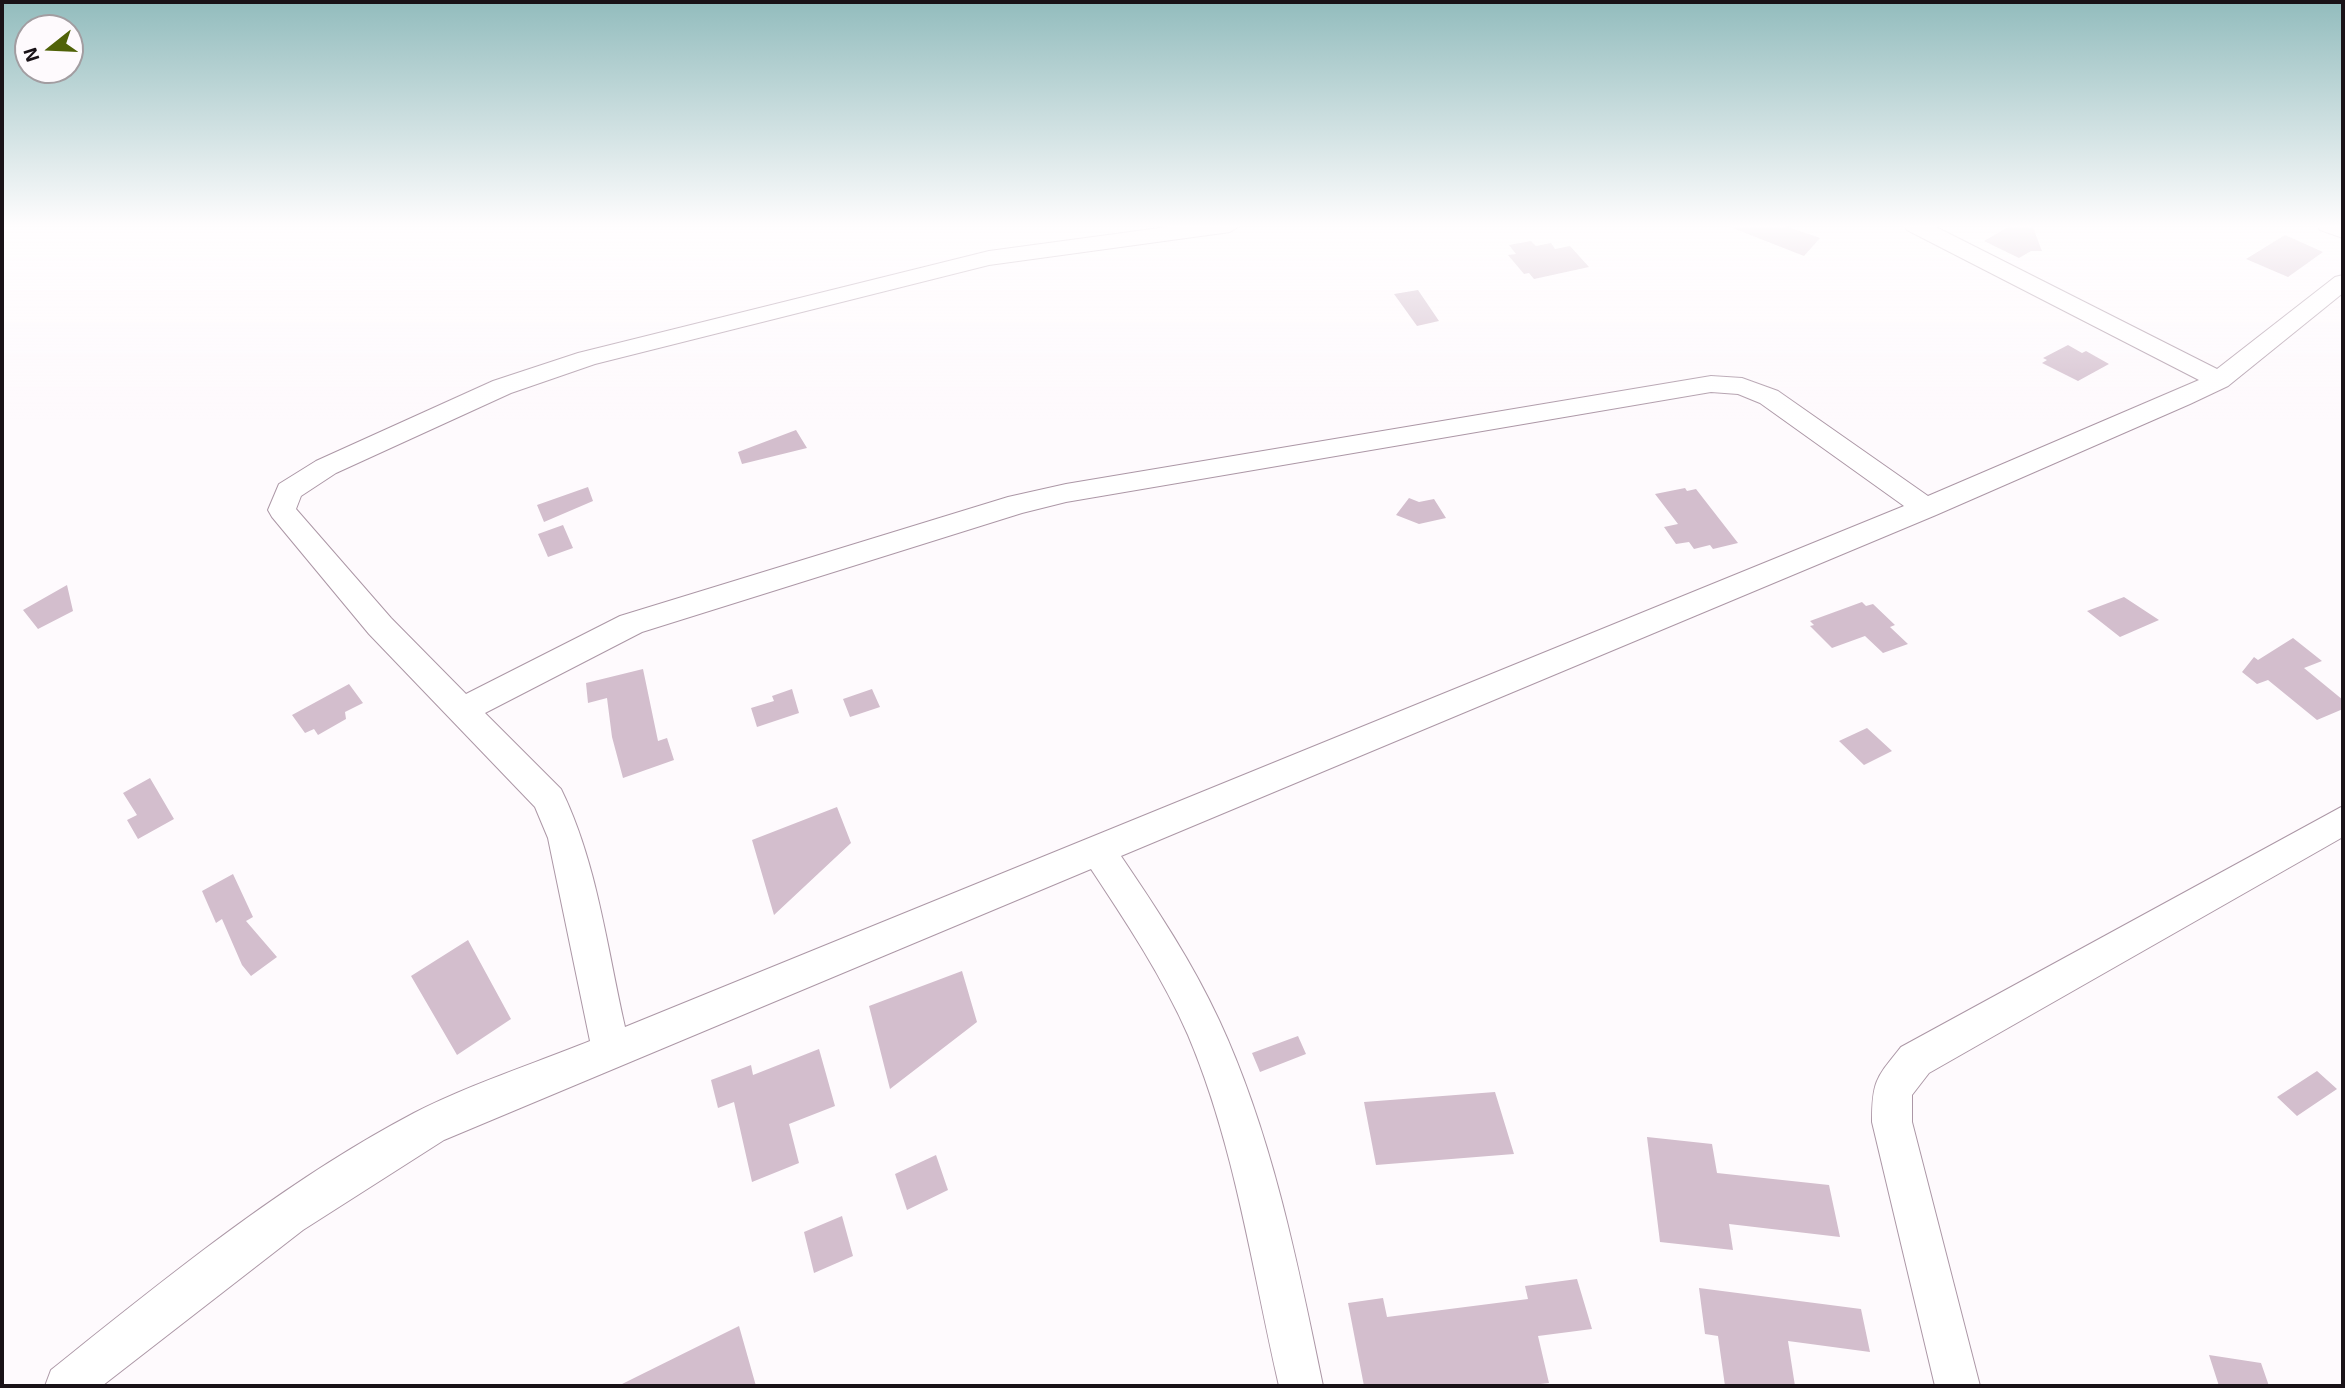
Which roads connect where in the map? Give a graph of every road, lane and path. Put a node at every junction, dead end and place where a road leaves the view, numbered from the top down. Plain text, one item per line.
1 (861, 290) edge
2 (2042, 290) edge
3 (2333, 290) edge
4 (2218, 380) junction
5 (1926, 508) junction
6 (463, 710) junction
7 (2343, 820) edge
8 (1097, 848) junction
9 (612, 1052) junction
10 (67, 1386) edge
11 (1301, 1386) edge
12 (1957, 1386) edge

1 - 6 street
2 - 4 street
3 - 4 street
4 - 5 street
5 - 6 street
5 - 8 street
6 - 9 street
7 - 12 street
8 - 9 street
8 - 11 street
9 - 10 street

